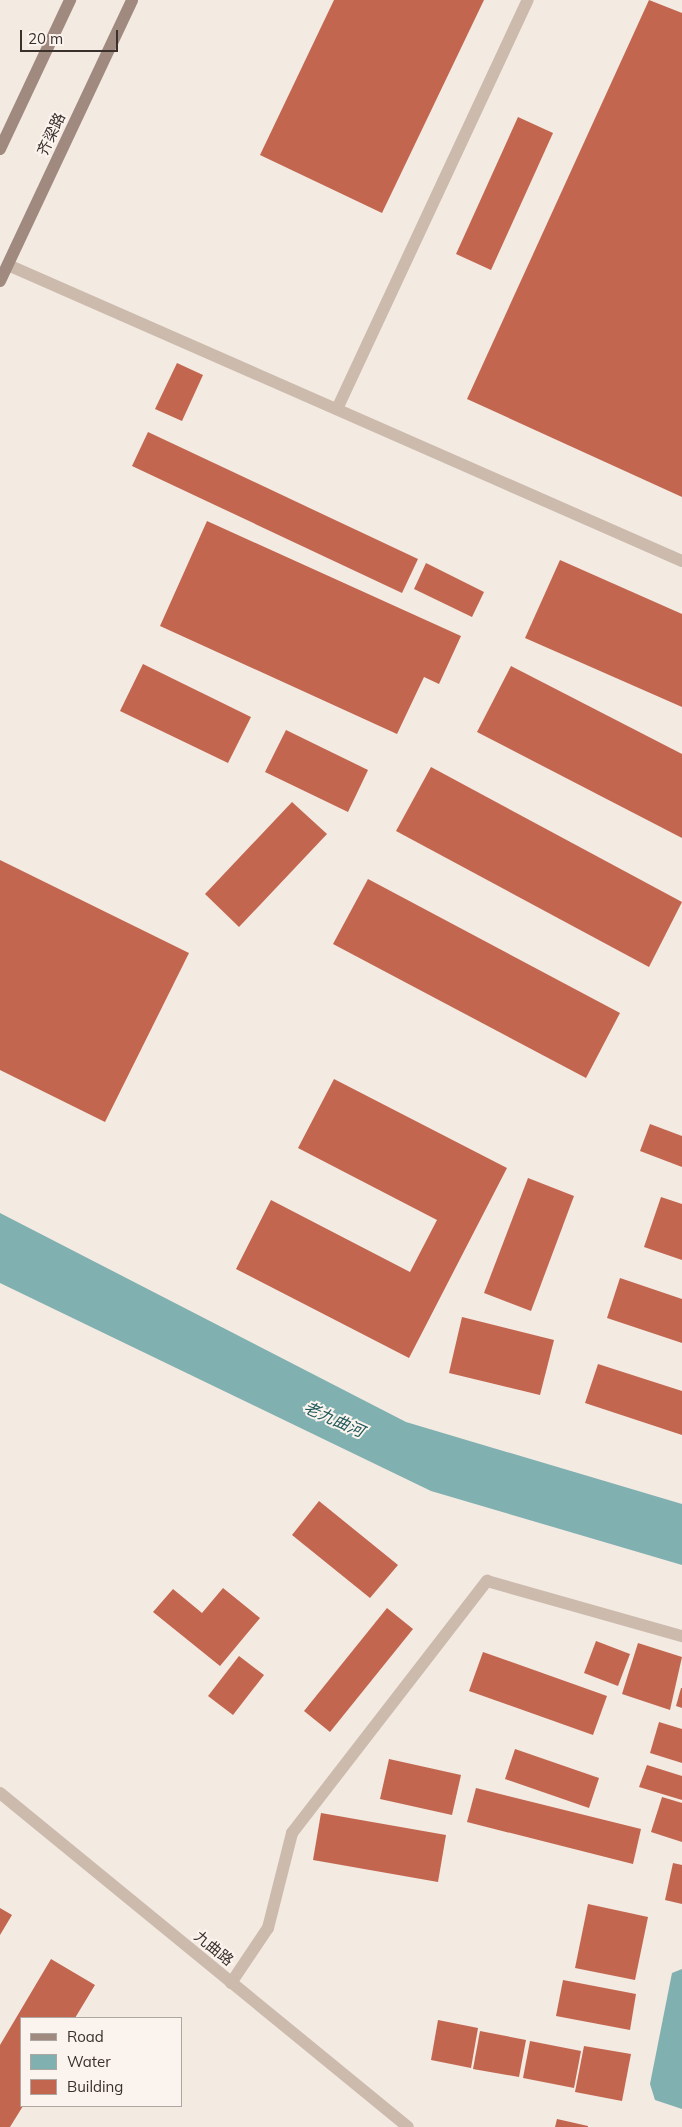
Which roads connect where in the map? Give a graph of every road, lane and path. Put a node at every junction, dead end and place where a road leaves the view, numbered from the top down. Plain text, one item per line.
1 (70, 0) edge
2 (132, 0) edge
3 (528, 0) edge
4 (0, 149) edge
5 (4, 263) edge
6 (0, 281) edge
7 (337, 409) junction
8 (682, 561) edge
9 (682, 1636) edge
10 (0, 1793) edge
11 (231, 1983) junction
12 (408, 2127) edge

1 - 4 main road
2 - 5 main road, 齐梁路
3 - 7 street
5 - 6 main road, 齐梁路
5 - 7 street
7 - 8 street
9 - 11 street
10 - 11 street, 九曲路
11 - 12 street, 九曲路

